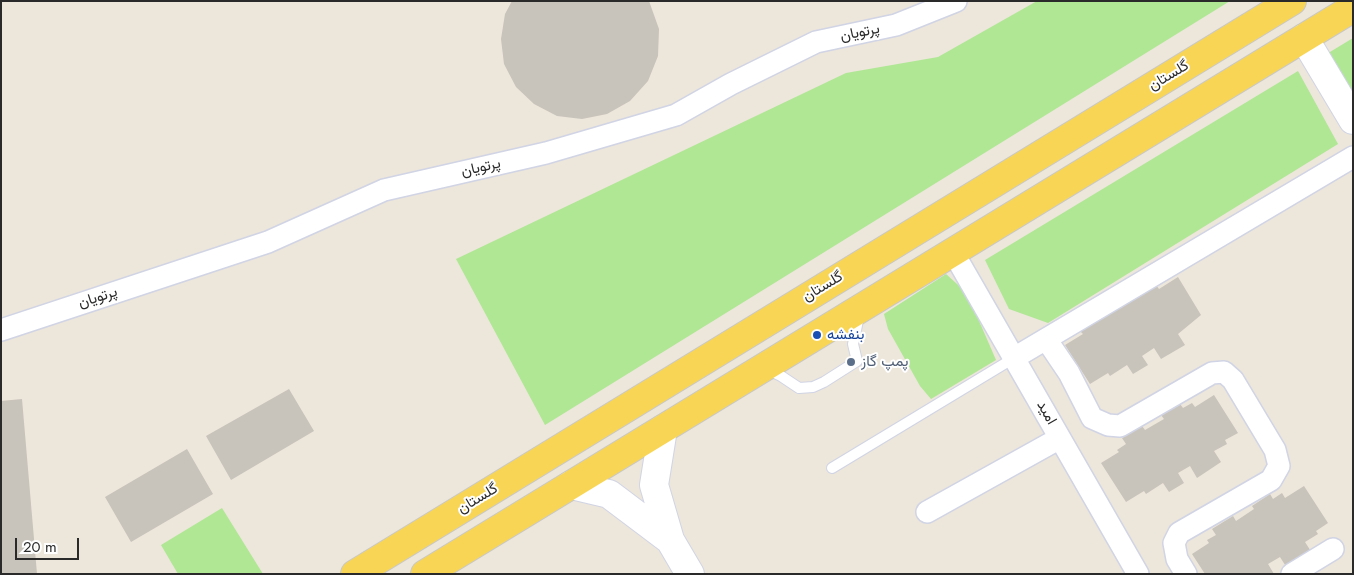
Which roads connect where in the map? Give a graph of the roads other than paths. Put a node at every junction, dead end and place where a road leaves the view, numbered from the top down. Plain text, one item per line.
1 (956, 1) edge
2 (1292, 1) edge
3 (1353, 8) edge
4 (1256, 23) junction
5 (1304, 38) junction
6 (1277, 55) junction
7 (1353, 120) edge
8 (1353, 157) edge
9 (953, 252) junction
10 (861, 308) junction
11 (1, 330) edge
12 (1046, 339) junction
13 (1014, 358) junction
14 (762, 368) junction
15 (663, 429) junction
16 (1060, 438) junction
17 (832, 468) dead end
18 (571, 485) junction
19 (927, 512) dead end
20 (670, 540) junction
21 (1333, 549) dead end
22 (438, 570) edge
23 (355, 574) edge
24 (690, 574) edge
25 (1138, 574) edge
26 (1186, 574) edge
27 (1292, 574) edge

1 - 11 street, پرتویان
2 - 4 main road, گلستان
3 - 5 main road
4 - 6 main road
4 - 23 main road, گلستان
5 - 6 main road
5 - 7 street
6 - 9 main road
8 - 12 street
9 - 10 main road
9 - 13 street, امید
10 - 14 main road
10 - 14 lane
12 - 13 street
12 - 26 street
13 - 16 street, امید
13 - 17 lane
14 - 15 main road
15 - 18 main road
15 - 20 street
16 - 19 street
16 - 25 street, امید
18 - 20 street
18 - 22 main road
20 - 24 street
21 - 27 street

